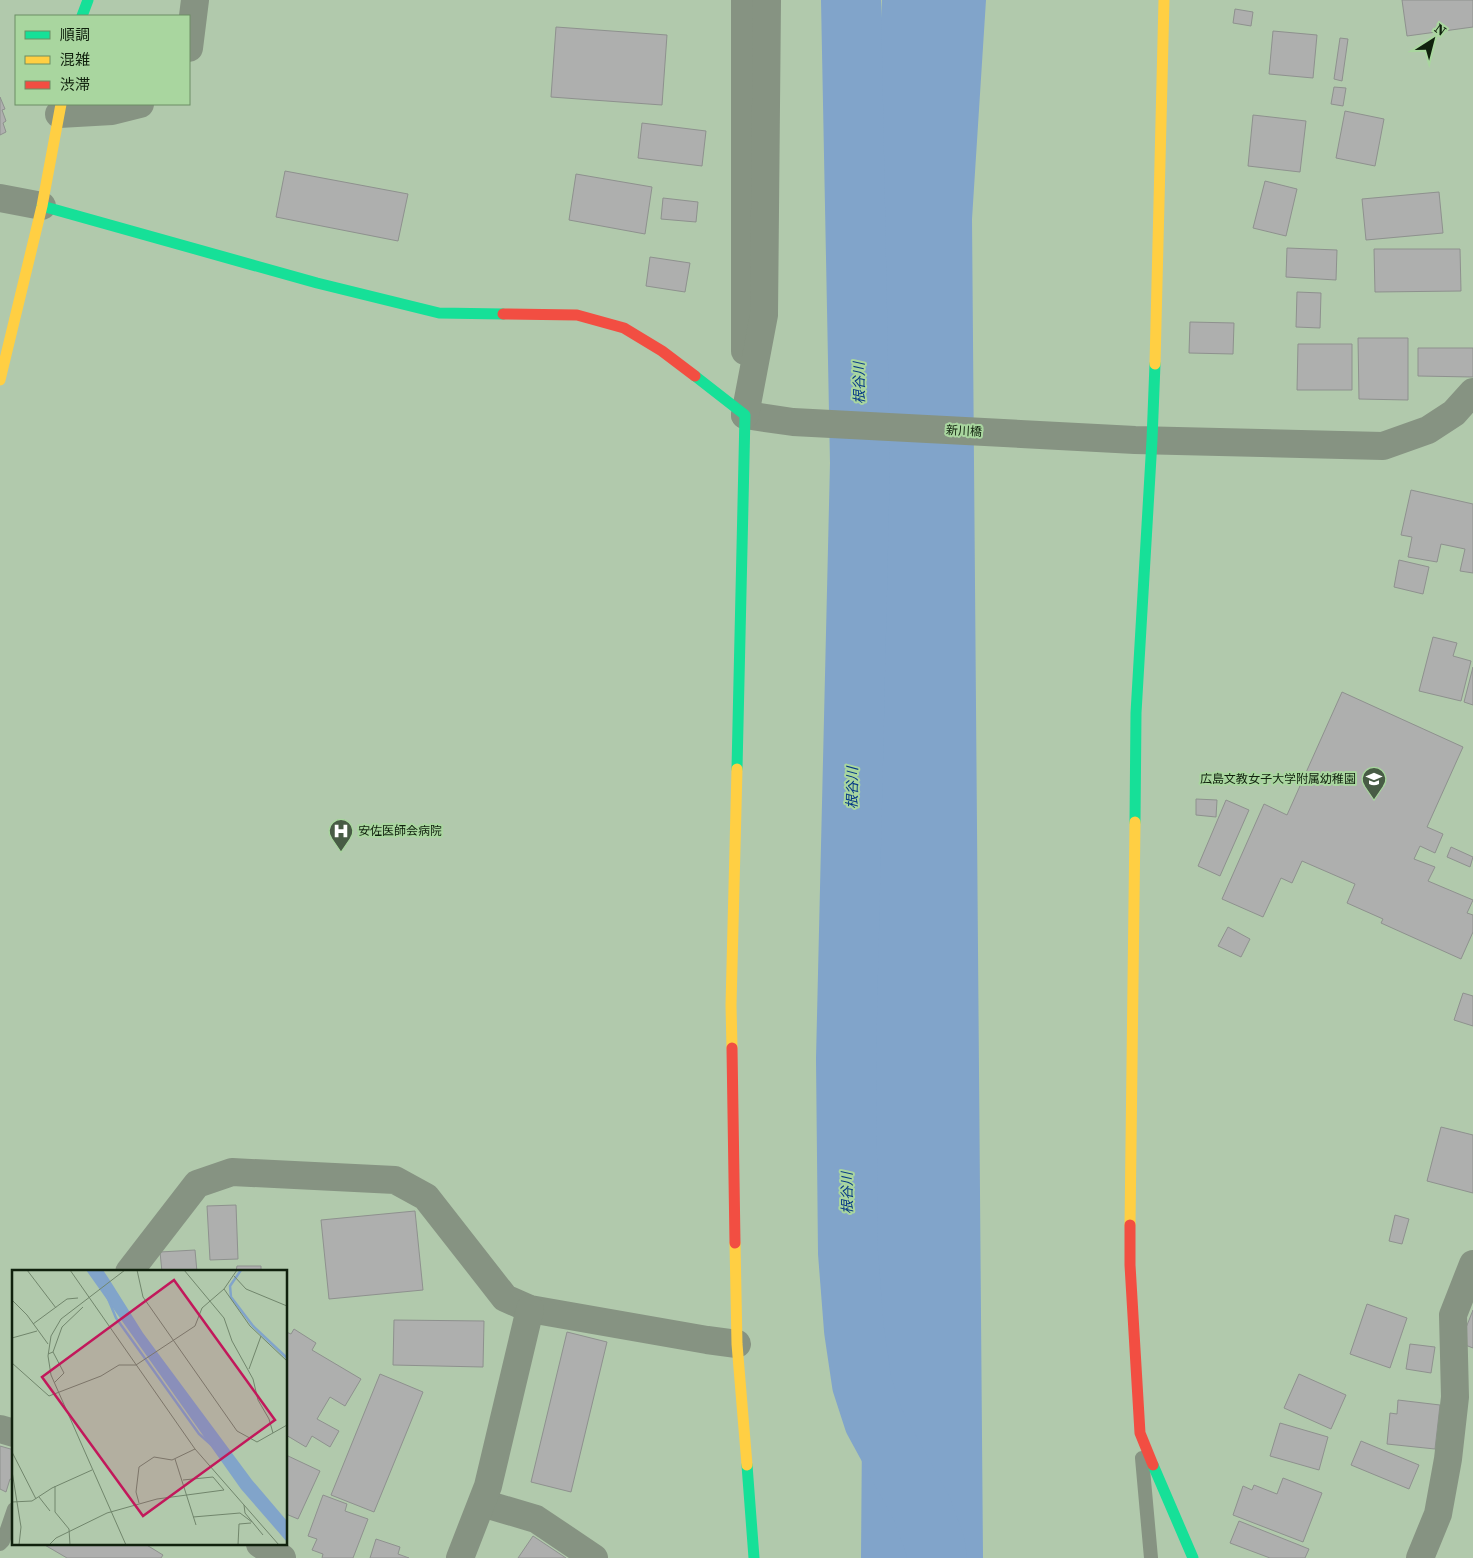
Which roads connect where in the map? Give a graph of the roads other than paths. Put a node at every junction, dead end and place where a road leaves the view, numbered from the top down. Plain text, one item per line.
1 (88, 0) edge
2 (195, 0) edge
3 (745, 0) edge
4 (767, 0) edge
5 (1164, 0) edge
6 (82, 15) edge
7 (190, 40) edge
8 (136, 105) edge
9 (60, 109) edge
10 (0, 198) edge
11 (42, 206) junction
12 (0, 380) edge
13 (1473, 392) edge
14 (745, 415) junction
15 (1143, 440) junction
16 (1473, 1264) edge
17 (131, 1270) edge
18 (530, 1310) junction
19 (737, 1344) junction
20 (1140, 1433) junction
21 (482, 1503) junction
22 (12, 1515) edge
23 (0, 1544) edge
24 (263, 1546) edge
25 (282, 1558) edge
26 (460, 1558) edge
27 (594, 1558) edge
28 (754, 1558) edge
29 (1152, 1558) edge
30 (1193, 1558) edge
31 (1420, 1558) edge

1 - 6 street
2 - 7 street
3 - 14 street
4 - 14 street
5 - 15 street
8 - 9 street
9 - 11 street
10 - 11 street
11 - 12 street
11 - 14 street
13 - 15 street, 新川橋
14 - 15 street, 新川橋
14 - 19 street
15 - 20 street
16 - 31 street
17 - 18 street
18 - 19 street
18 - 21 street
19 - 28 street
20 - 29 lane
20 - 30 street
21 - 26 street
21 - 27 street
22 - 23 lane
24 - 25 street

